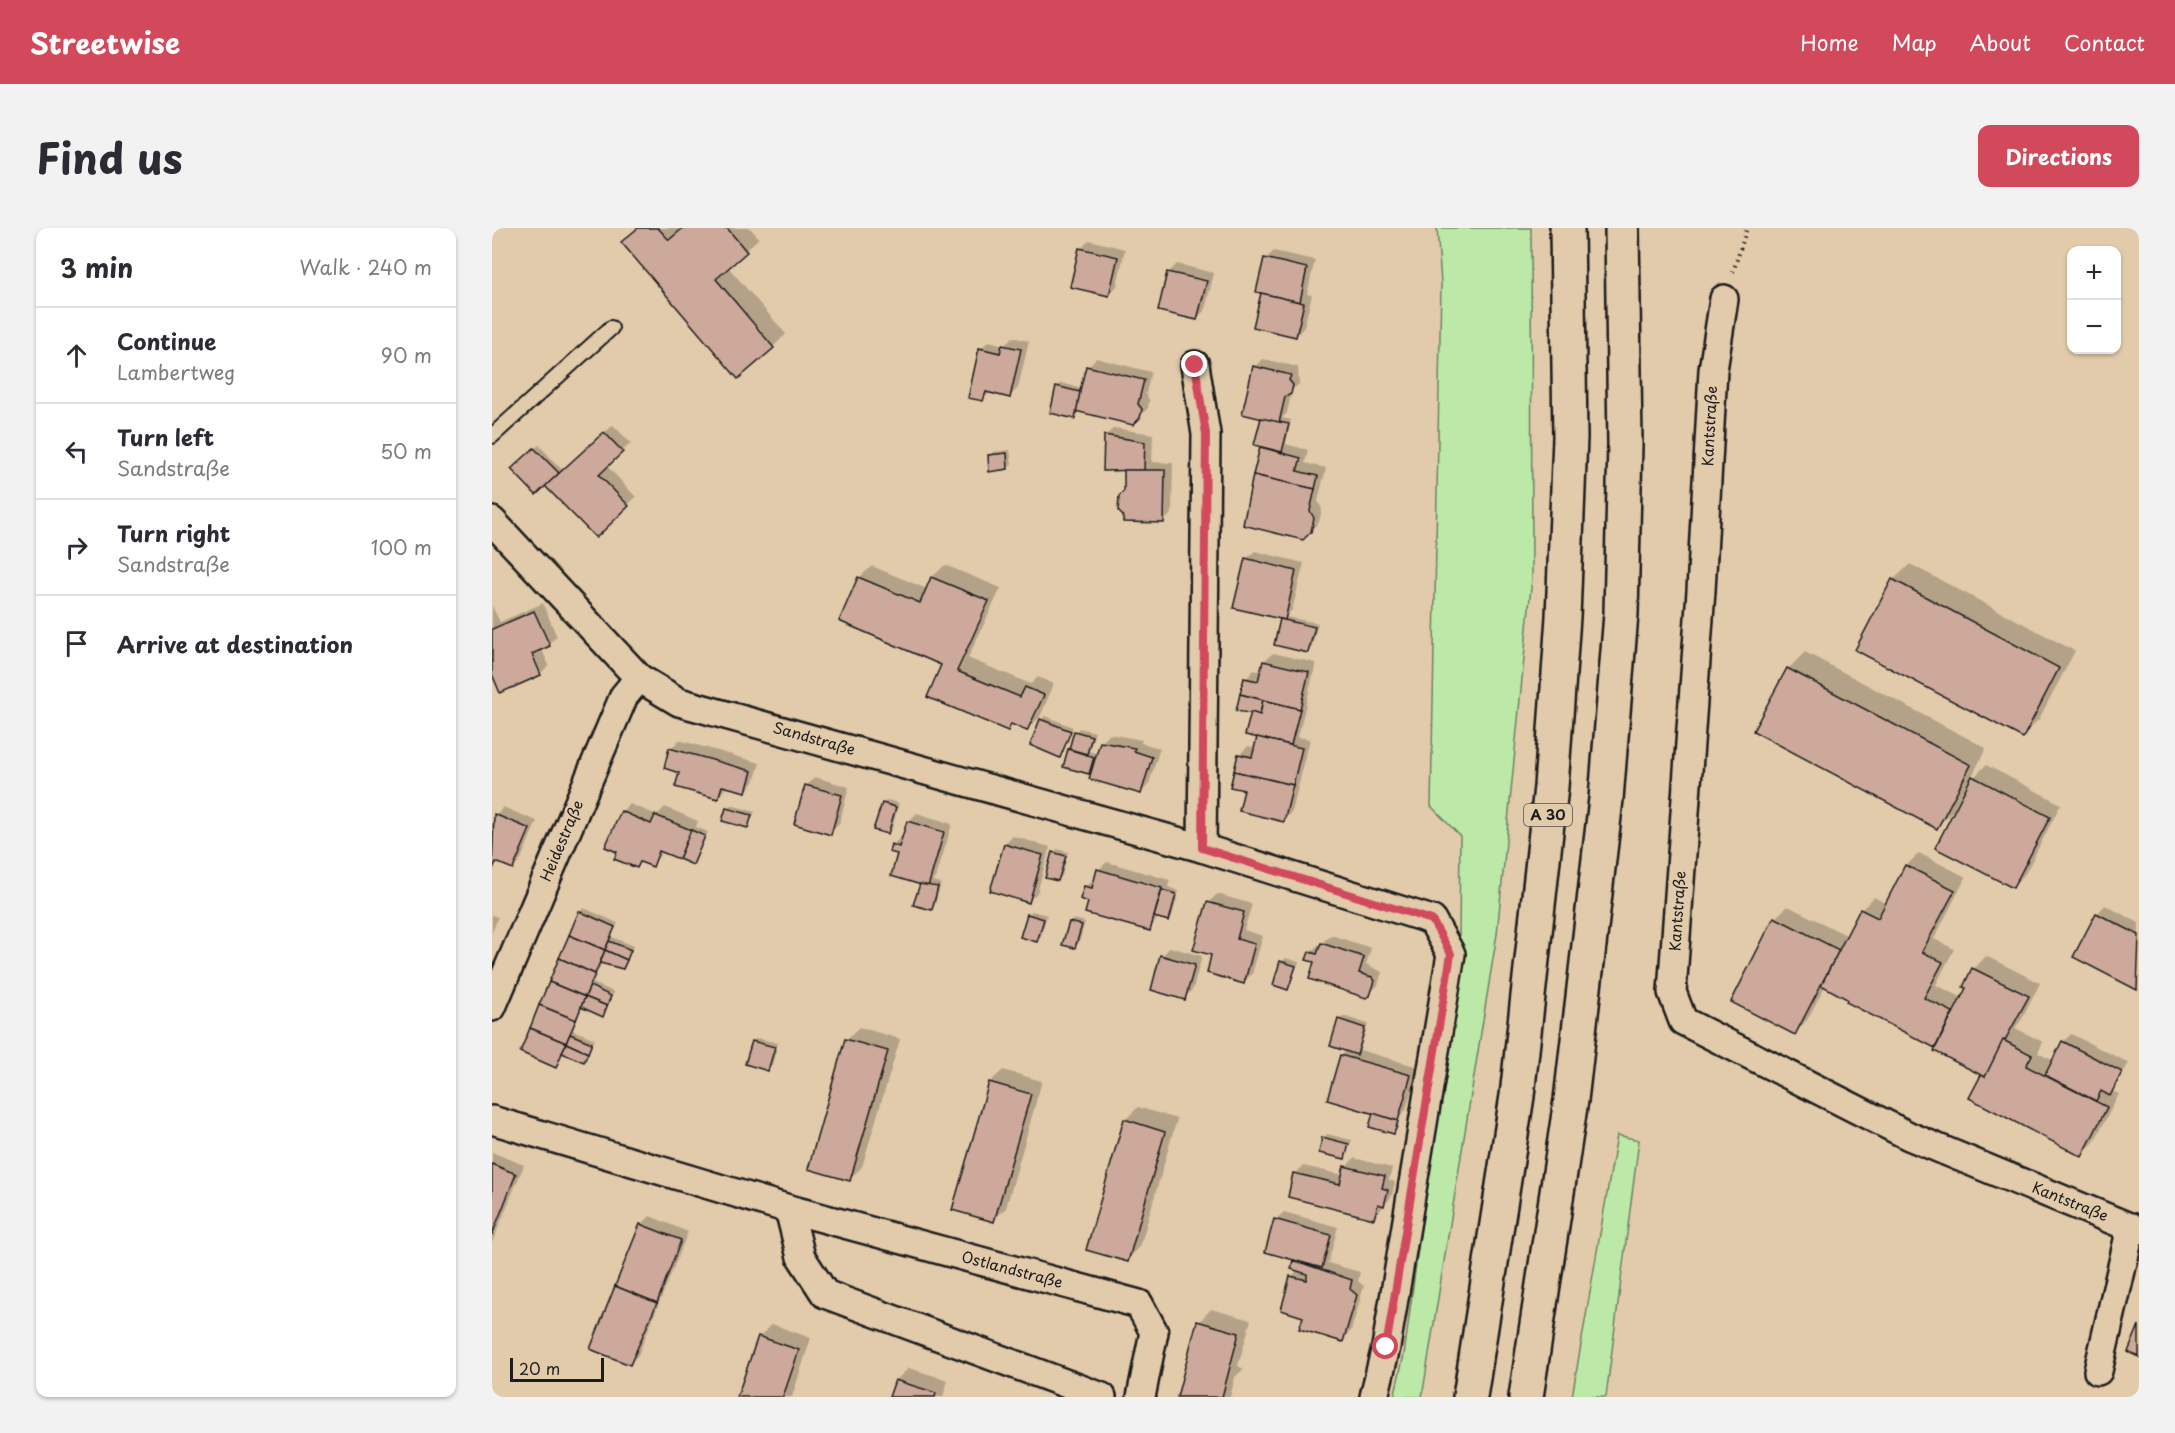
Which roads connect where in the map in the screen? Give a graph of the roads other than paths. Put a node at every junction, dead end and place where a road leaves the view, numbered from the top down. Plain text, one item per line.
1 (1567, 228) edge
2 (1622, 228) edge
3 (1724, 298) road end
4 (611, 328) dead end
5 (1195, 365) dead end
6 (492, 436) edge
7 (492, 521) edge
8 (639, 678) junction
9 (1202, 848) junction
10 (492, 1007) edge
11 (492, 1120) edge
12 (789, 1209) junction
13 (2135, 1229) edge
14 (2098, 1371) dead end
15 (1102, 1397) edge
16 (1141, 1397) edge
17 (1374, 1397) edge
18 (1470, 1397) edge
19 (1527, 1397) edge

1 - 18 highway, A 30
2 - 19 highway
3 - 13 street, Kantstraße
4 - 6 lane
5 - 9 street
7 - 8 street, Sandstraße
8 - 9 street, Sandstraße
8 - 10 street, Heidestraße
9 - 17 street, Sandstraße
11 - 12 street, Ostlandstraße
12 - 15 street
12 - 16 street, Ostlandstraße
13 - 14 street

